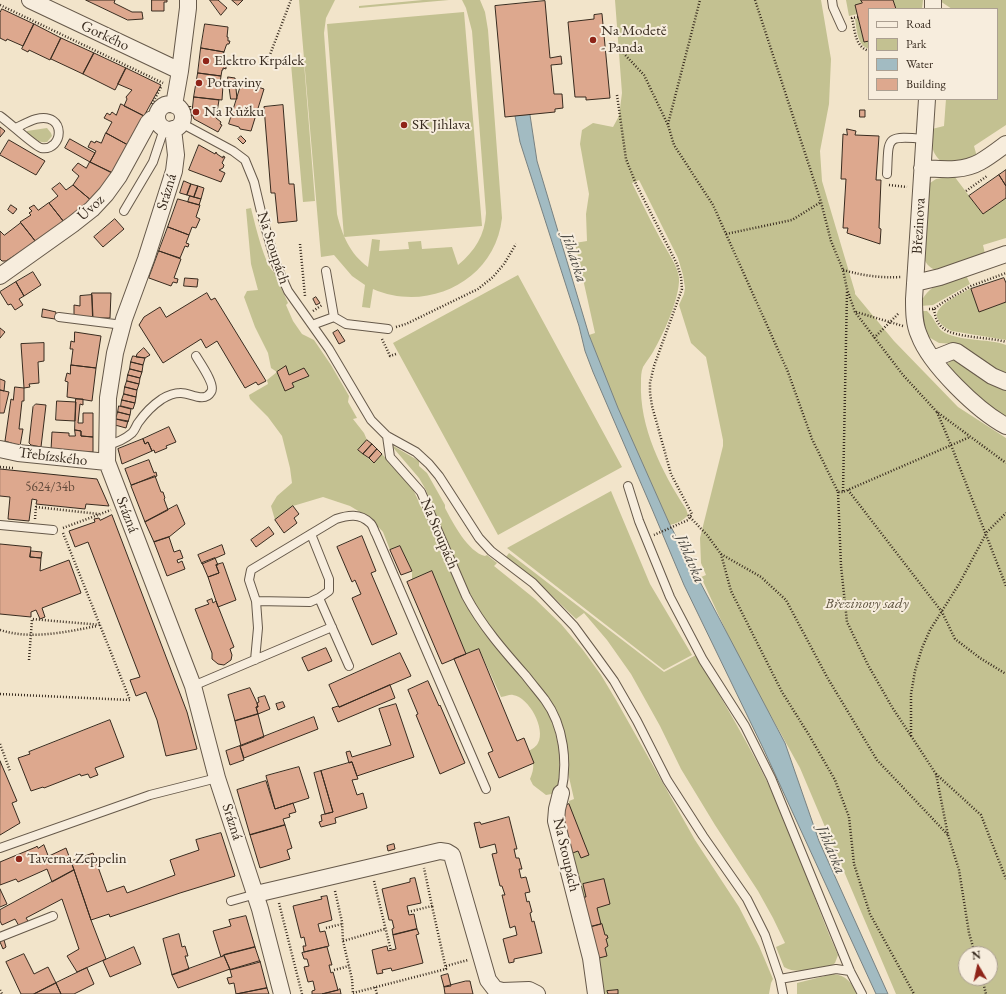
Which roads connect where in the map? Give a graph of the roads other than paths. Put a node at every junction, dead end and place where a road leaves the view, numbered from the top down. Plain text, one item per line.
1 (30, 0) edge
2 (832, 0) edge
3 (191, 3) edge
4 (842, 27) dead end
5 (180, 71) junction
6 (927, 100) edge
7 (174, 105) junction
8 (0, 116) edge
9 (169, 125) junction
10 (16, 128) junction
11 (924, 139) junction
12 (1006, 144) edge
13 (922, 168) junction
14 (887, 174) dead end
15 (124, 211) dead end
16 (1006, 254) edge
17 (326, 271) dead end
18 (0, 276) edge
19 (911, 280) junction
20 (59, 317) dead end
21 (334, 317) junction
22 (123, 325) junction
23 (312, 325) junction
24 (388, 329) road end
25 (196, 356) dead end
26 (933, 359) junction
27 (1006, 382) edge
28 (1006, 426) edge
29 (388, 436) junction
30 (107, 445) junction
31 (0, 450) edge
32 (106, 462) junction
33 (628, 486) dead end
34 (0, 525) edge
35 (53, 530) dead end
36 (311, 534) junction
37 (319, 598) junction
38 (256, 601) junction
39 (332, 627) junction
40 (255, 660) junction
41 (349, 666) dead end
42 (193, 686) junction
43 (217, 778) junction
44 (486, 789) dead end
45 (561, 793) joint
46 (0, 848) edge
47 (256, 894) junction
48 (231, 901) dead end
49 (53, 916) dead end
50 (0, 937) edge
51 (850, 971) junction
52 (780, 979) junction
53 (282, 994) edge
54 (537, 994) edge
55 (596, 994) edge
56 (783, 994) edge
57 (862, 994) edge

1 - 5 street, Gorkého
2 - 4 lane
3 - 5 street
5 - 7 street
6 - 11 street, Březinova
7 - 9 street, Srázná
7 - 9 street, Úvoz
8 - 10 lane
9 - 15 lane
9 - 18 street, Úvoz
9 - 22 street, Srázná
9 - 23 lane, Na Stoupách
10 - 10 lane
11 - 13 street, Březinova
11 - 14 lane
12 - 13 street
13 - 19 street, Březinova
16 - 19 street
17 - 21 lane
19 - 26 street, Březinova
20 - 22 lane
21 - 23 lane
21 - 24 lane
22 - 30 street, Srázná
23 - 29 lane, Na Stoupách
25 - 30 lane
26 - 27 street
26 - 28 street, Březinova
29 - 45 lane, Na Stoupách
29 - 52 lane
30 - 32 street, Srázná
31 - 32 street, Třebízského
32 - 42 street, Srázná
33 - 51 lane
34 - 35 lane
36 - 37 lane
36 - 38 lane
36 - 44 lane
37 - 38 lane
37 - 39 lane
38 - 40 lane
39 - 40 lane
39 - 41 lane
40 - 42 lane
42 - 43 street, Srázná
43 - 46 lane
43 - 47 street, Srázná
45 - 55 street, Na Stoupách
47 - 48 lane
47 - 53 street, Srázná
47 - 54 street
49 - 50 lane
51 - 52 lane
51 - 57 lane
52 - 56 lane

